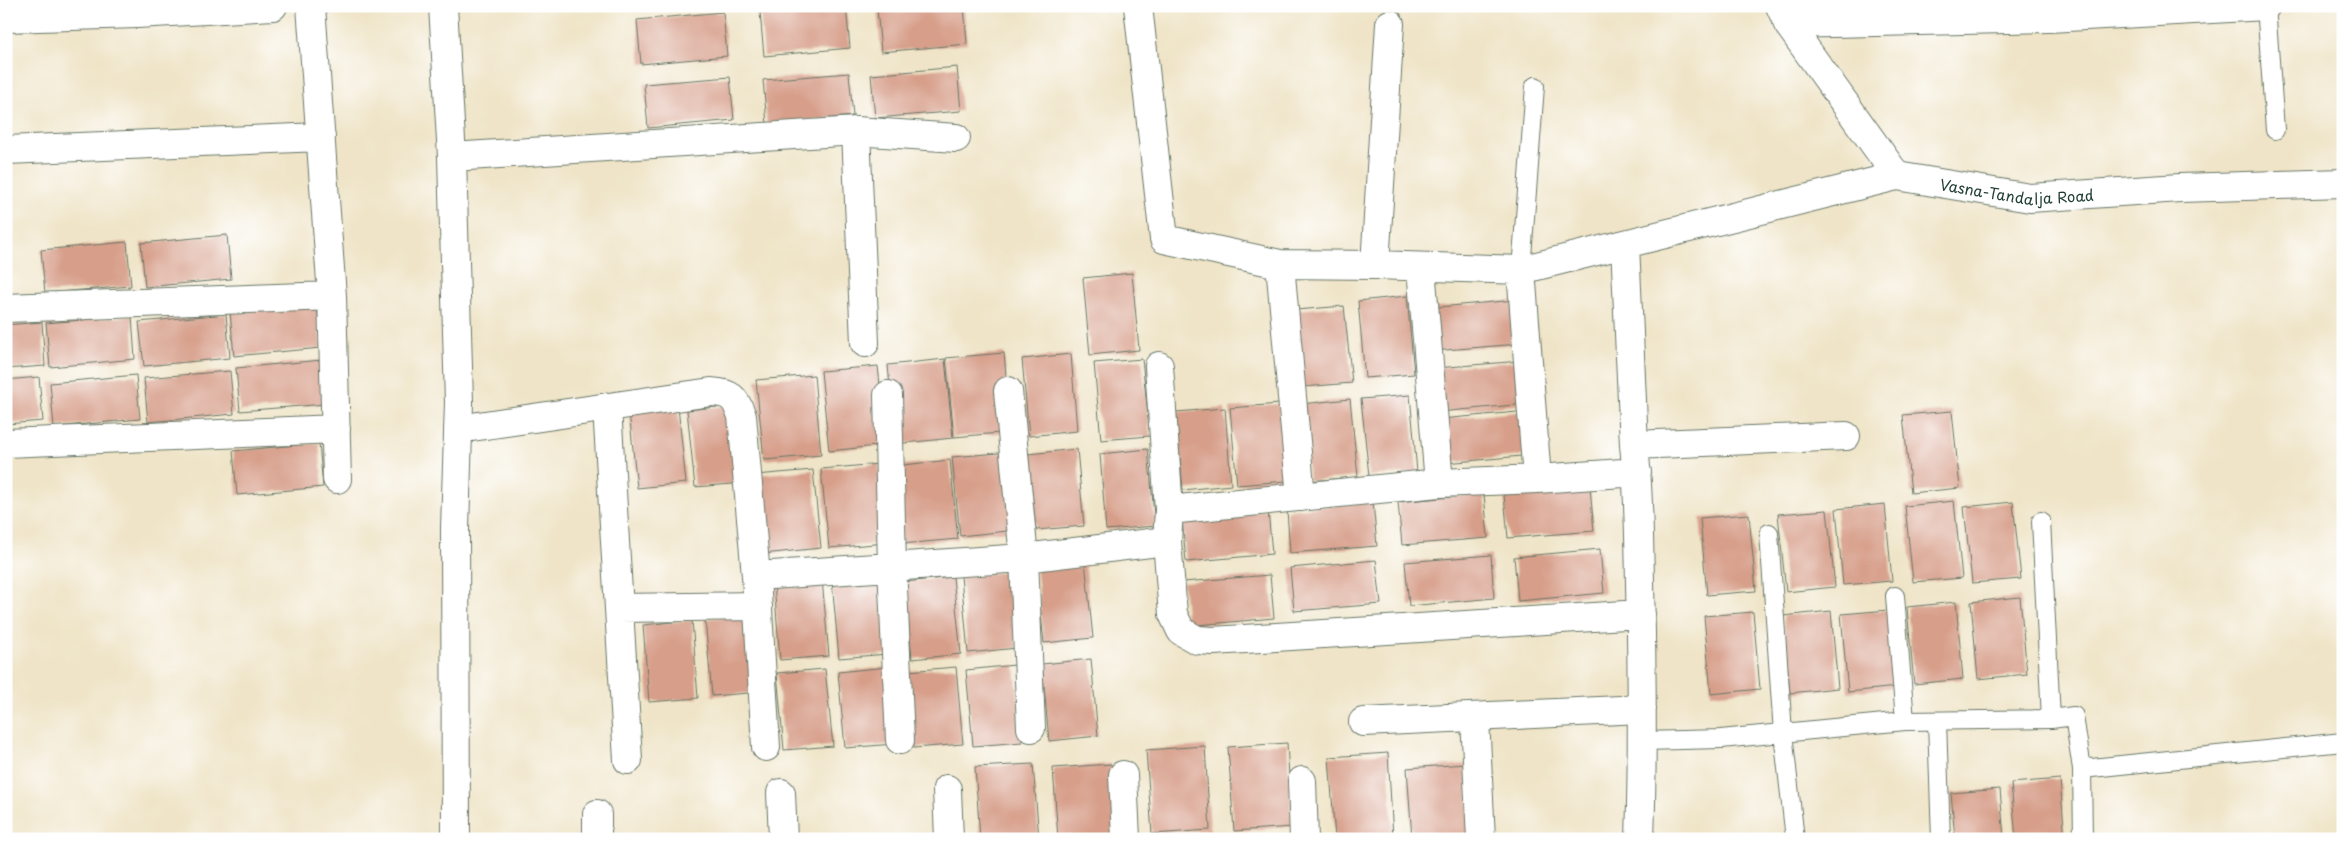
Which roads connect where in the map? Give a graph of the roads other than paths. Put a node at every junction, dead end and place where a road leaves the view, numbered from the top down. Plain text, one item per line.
1 (273, 6) edge
2 (311, 6) edge
3 (443, 6) edge
4 (1138, 6) edge
5 (2266, 6) edge
6 (205, 8) edge
7 (2049, 12) edge
8 (1784, 15) edge
9 (6, 18) edge
10 (1390, 24) dead end
11 (1535, 86) dead end
12 (2275, 130) dead end
13 (856, 131) junction
14 (321, 137) junction
15 (956, 138) dead end
16 (6, 150) edge
17 (452, 157) junction
18 (1897, 176) junction
19 (2343, 183) edge
20 (1625, 244) junction
21 (1280, 264) junction
22 (1375, 265) junction
23 (1421, 268) junction
24 (1521, 270) junction
25 (332, 296) junction
26 (6, 308) edge
27 (865, 343) dead end
28 (1159, 366) dead end
29 (1008, 391) dead end
30 (888, 395) dead end
31 (607, 407) junction
32 (336, 429) junction
33 (458, 429) junction
34 (1846, 436) dead end
35 (6, 444) edge
36 (1634, 445) junction
37 (1637, 472) junction
38 (337, 479) dead end
39 (1536, 479) junction
40 (1439, 483) junction
41 (1301, 498) junction
42 (1169, 510) junction
43 (2041, 521) dead end
44 (1769, 533) dead end
45 (1167, 541) junction
46 (1024, 558) junction
47 (892, 566) junction
48 (756, 576) junction
49 (1895, 596) dead end
50 (758, 606) junction
51 (619, 608) junction
52 (1641, 614) junction
53 (1642, 709) junction
54 (1475, 718) junction
55 (2051, 719) junction
56 (1905, 721) junction
57 (1937, 721) junction
58 (1363, 722) dead end
59 (1031, 728) dead end
60 (1783, 733) junction
61 (900, 740) dead end
62 (1644, 741) junction
63 (2343, 742) edge
64 (766, 747) dead end
65 (628, 760) dead end
66 (2082, 769) junction
67 (1124, 775) dead end
68 (1302, 781) dead end
69 (947, 789) dead end
70 (781, 794) dead end
71 (456, 839) edge
72 (783, 839) edge
73 (949, 839) edge
74 (1126, 839) edge
75 (1304, 839) edge
76 (1481, 839) edge
77 (1640, 839) edge
78 (1795, 839) edge
79 (1941, 839) edge
80 (2083, 839) edge

1 - 6 street
2 - 14 street
3 - 17 street
4 - 21 street
5 - 7 street
5 - 12 lane
6 - 9 street
7 - 8 street
8 - 18 street
10 - 22 street
11 - 24 lane
13 - 15 street
13 - 17 street
13 - 27 street
14 - 16 street
14 - 25 street
17 - 33 street
18 - 19 street, Vasna-Tandalja Road
18 - 20 street
20 - 24 street
20 - 36 street
21 - 22 street
21 - 41 street
22 - 23 street
23 - 24 street
23 - 40 street
24 - 39 street
25 - 26 street
25 - 32 street
28 - 42 street
29 - 46 street
30 - 47 street
31 - 33 street
31 - 48 street
31 - 51 street
32 - 35 street
32 - 38 street
33 - 71 street
34 - 36 street
36 - 37 street
37 - 39 street
37 - 52 street
39 - 40 street
40 - 41 street
41 - 42 street
42 - 45 street
43 - 55 lane
44 - 60 lane
45 - 46 street
45 - 52 street
46 - 47 street
46 - 59 street
47 - 48 street
47 - 61 street
48 - 50 street
49 - 56 lane
50 - 51 street
50 - 64 street
51 - 65 street
52 - 53 street
53 - 54 street
53 - 62 street
54 - 58 street
54 - 76 street
55 - 57 lane
55 - 66 lane
56 - 57 lane
56 - 60 lane
57 - 79 lane
60 - 62 lane
60 - 78 lane
62 - 77 street
63 - 66 lane
66 - 80 lane
67 - 74 street
68 - 75 street
69 - 73 street
70 - 72 street

